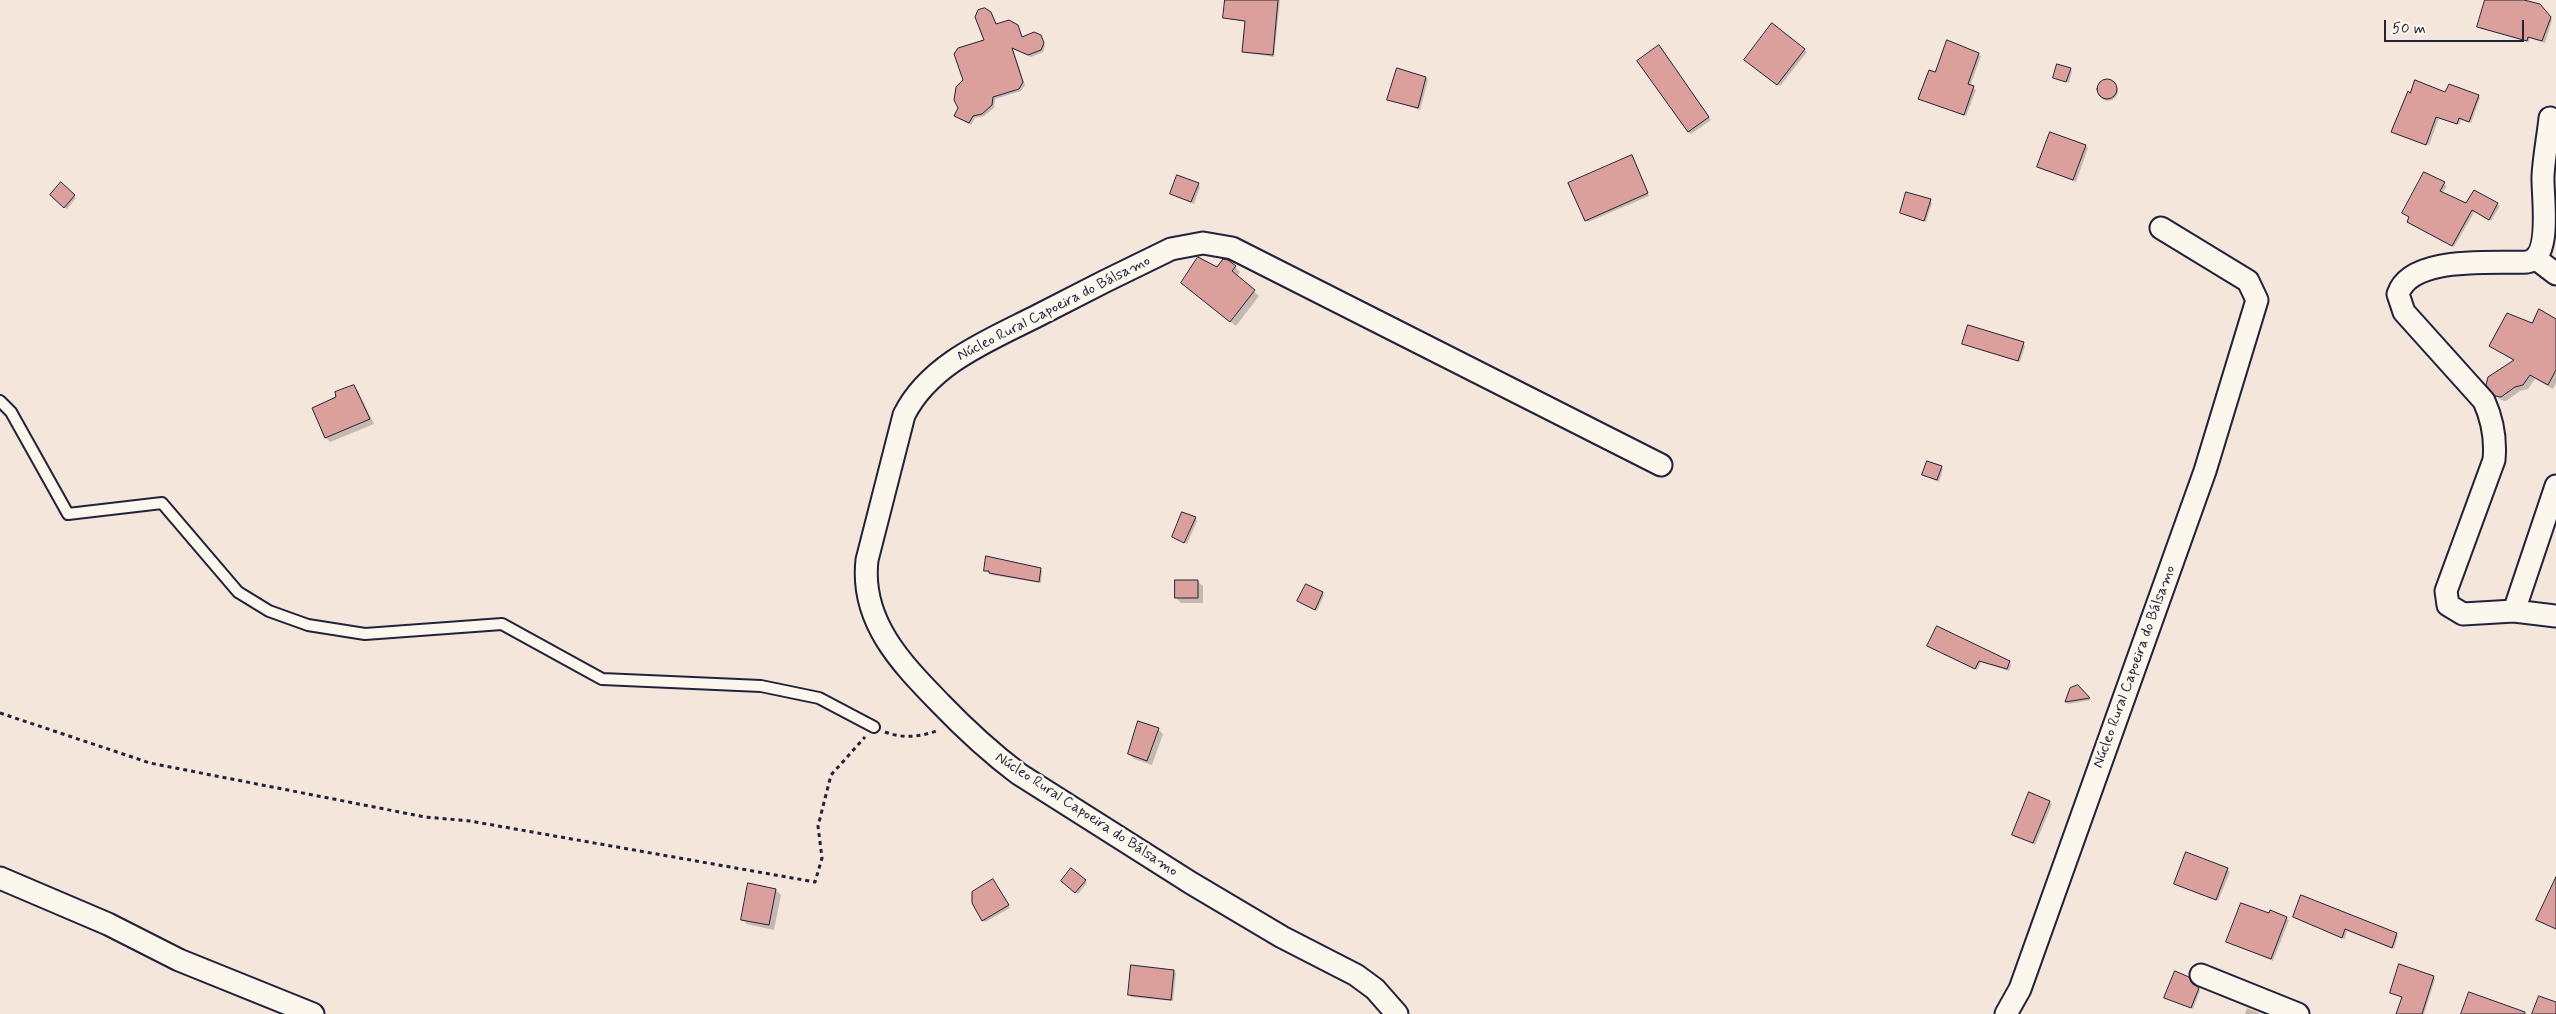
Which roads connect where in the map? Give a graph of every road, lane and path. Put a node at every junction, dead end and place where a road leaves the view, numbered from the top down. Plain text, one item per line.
1 (2550, 118) dead end
2 (2161, 228) dead end
3 (2536, 258) junction
4 (2556, 274) edge
5 (0, 401) edge
6 (1661, 465) dead end
7 (2556, 486) edge
8 (2514, 612) junction
9 (2556, 616) edge
10 (0, 713) edge
11 (958, 722) junction
12 (874, 727) junction
13 (0, 878) edge
14 (2201, 975) dead end
15 (313, 1014) edge
16 (1397, 1014) edge
17 (2006, 1014) edge
18 (2298, 1014) edge

1 - 3 street
2 - 17 street, Núcleo Rural Capoeira do Bálsamo
3 - 4 street
3 - 8 street
5 - 12 lane
6 - 11 street, Núcleo Rural Capoeira do Bálsamo
7 - 8 street
8 - 9 street
10 - 12 path
11 - 12 path
11 - 16 street, Núcleo Rural Capoeira do Bálsamo
13 - 15 street
14 - 18 street

